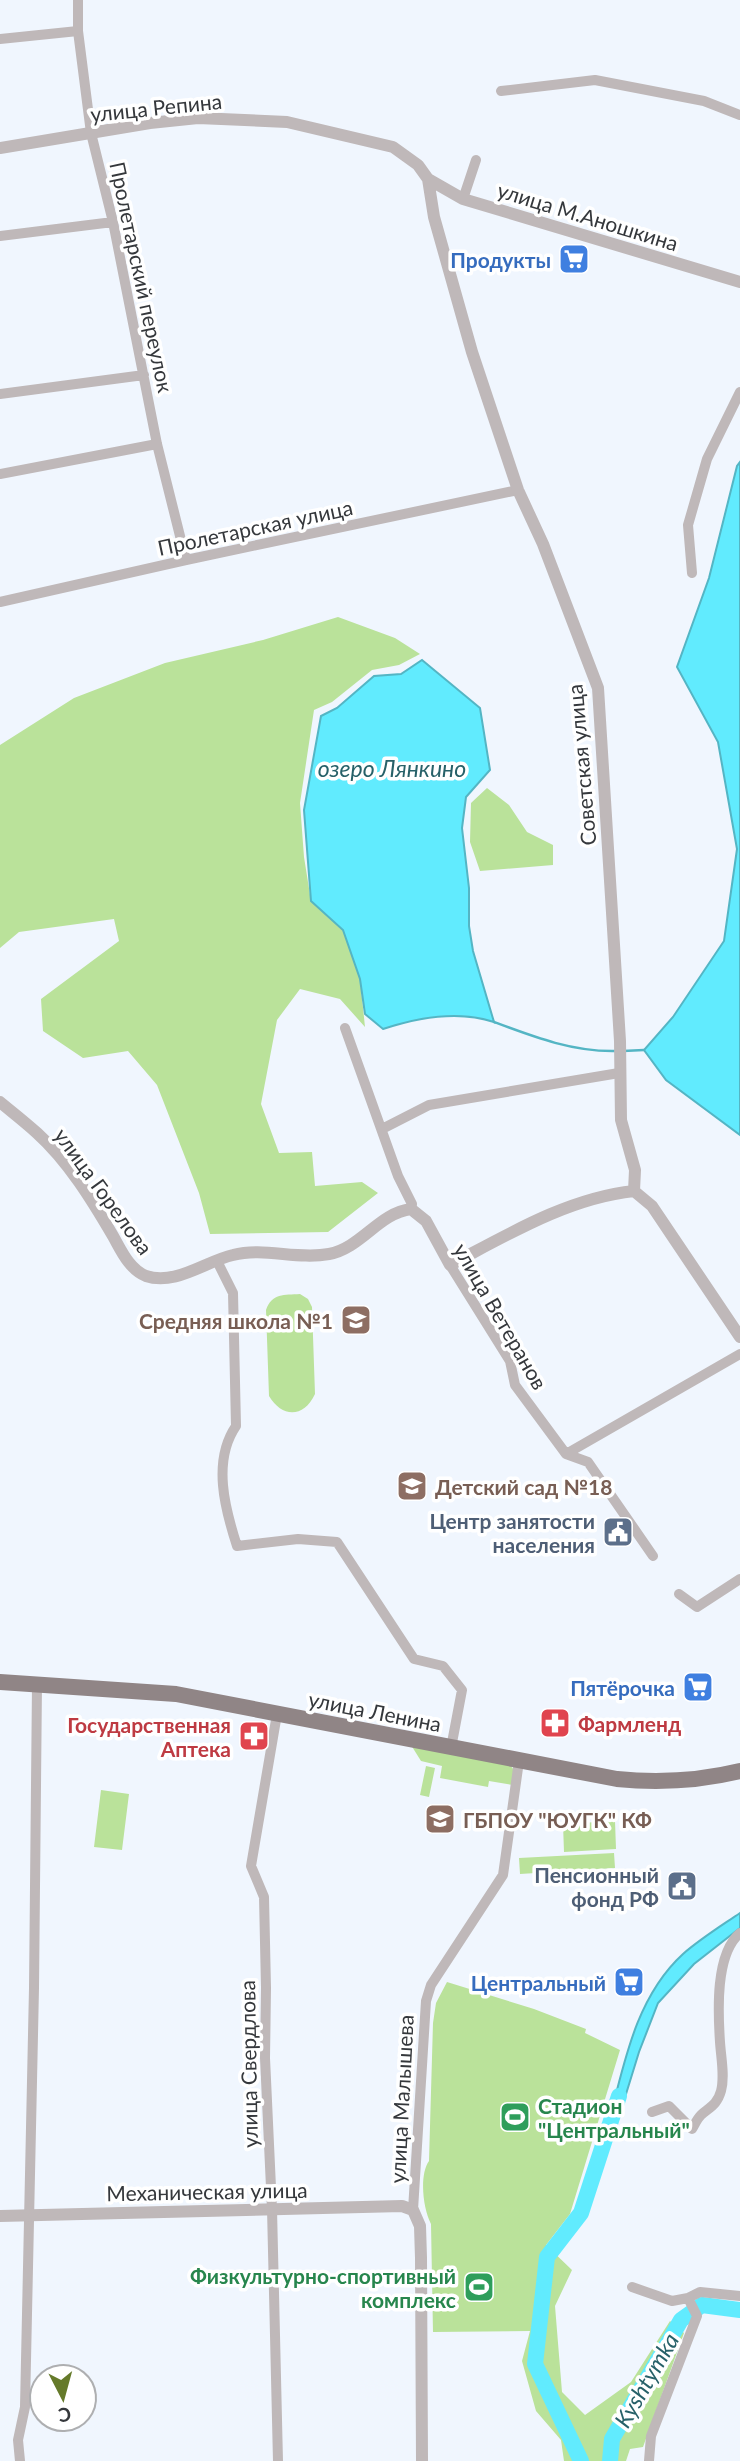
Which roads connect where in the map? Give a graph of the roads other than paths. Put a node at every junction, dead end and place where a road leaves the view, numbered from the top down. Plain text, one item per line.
1 (78, 0) edge
2 (78, 31) junction
3 (0, 39) edge
4 (501, 91) dead end
5 (740, 115) edge
6 (91, 133) junction
7 (0, 148) edge
8 (476, 160) dead end
9 (428, 179) junction
10 (463, 199) junction
11 (113, 222) junction
12 (0, 236) edge
13 (740, 282) edge
14 (144, 375) junction
15 (740, 392) edge
16 (0, 394) edge
17 (157, 444) junction
18 (0, 474) edge
19 (518, 490) junction
20 (187, 560) junction
21 (692, 573) dead end
22 (0, 602) edge
23 (345, 1028) dead end
24 (619, 1073) junction
25 (0, 1102) edge
26 (382, 1129) junction
27 (634, 1191) junction
28 (411, 1209) junction
29 (217, 1261) junction
30 (450, 1265) junction
31 (740, 1336) edge
32 (740, 1354) edge
33 (566, 1454) junction
34 (653, 1556) dead end
35 (740, 1578) edge
36 (679, 1594) dead end
37 (0, 1682) edge
38 (37, 1684) junction
39 (277, 1714) junction
40 (451, 1748) junction
41 (519, 1761) junction
42 (740, 1771) edge
43 (740, 1933) edge
44 (652, 2112) dead end
45 (272, 2209) junction
46 (413, 2210) junction
47 (28, 2215) junction
48 (0, 2216) edge
49 (632, 2287) dead end
50 (740, 2296) edge
51 (688, 2298) junction
52 (20, 2461) edge
53 (278, 2461) edge
54 (422, 2461) edge
55 (649, 2461) edge

1 - 2 street, Пролетарский переулок
2 - 3 street
2 - 6 street, Пролетарский переулок
4 - 5 street
6 - 7 street, улица Репина
6 - 9 street, улица Репина
6 - 11 street, Пролетарский переулок
8 - 10 street
9 - 10 street, улица М.Аношкина
9 - 19 street, Советская улица
10 - 13 street, улица М.Аношкина
11 - 12 street
11 - 14 street, Пролетарский переулок
14 - 16 street
14 - 17 street, Пролетарский переулок
15 - 21 street
17 - 18 street
17 - 20 street, Пролетарский переулок
19 - 20 street, Пролетарская улица
19 - 24 street, Советская улица
20 - 22 street, Пролетарская улица
23 - 26 street, улица Ветеранов
24 - 26 street
24 - 27 street, Советская улица
25 - 29 street, улица Горелова
26 - 28 street, улица Ветеранов
27 - 30 street
27 - 31 street
28 - 29 street
28 - 30 street, улица Ветеранов
29 - 40 street
30 - 33 street, улица Ветеранов
32 - 33 street
33 - 34 street, улица Ветеранов
35 - 36 street
37 - 38 main road, улица Ленина
38 - 39 main road, улица Ленина
38 - 47 street
39 - 40 main road, улица Ленина
39 - 45 street, улица Свердлова
40 - 41 main road, улица Ленина
41 - 42 main road, улица Ленина
41 - 46 street, улица Малышева
43 - 44 street
45 - 46 street, Механическая улица
45 - 47 street, Механическая улица
45 - 53 street, улица Свердлова
46 - 54 street, улица Малышева
47 - 48 street, Механическая улица
47 - 52 street
49 - 51 street
50 - 51 street
51 - 55 street

